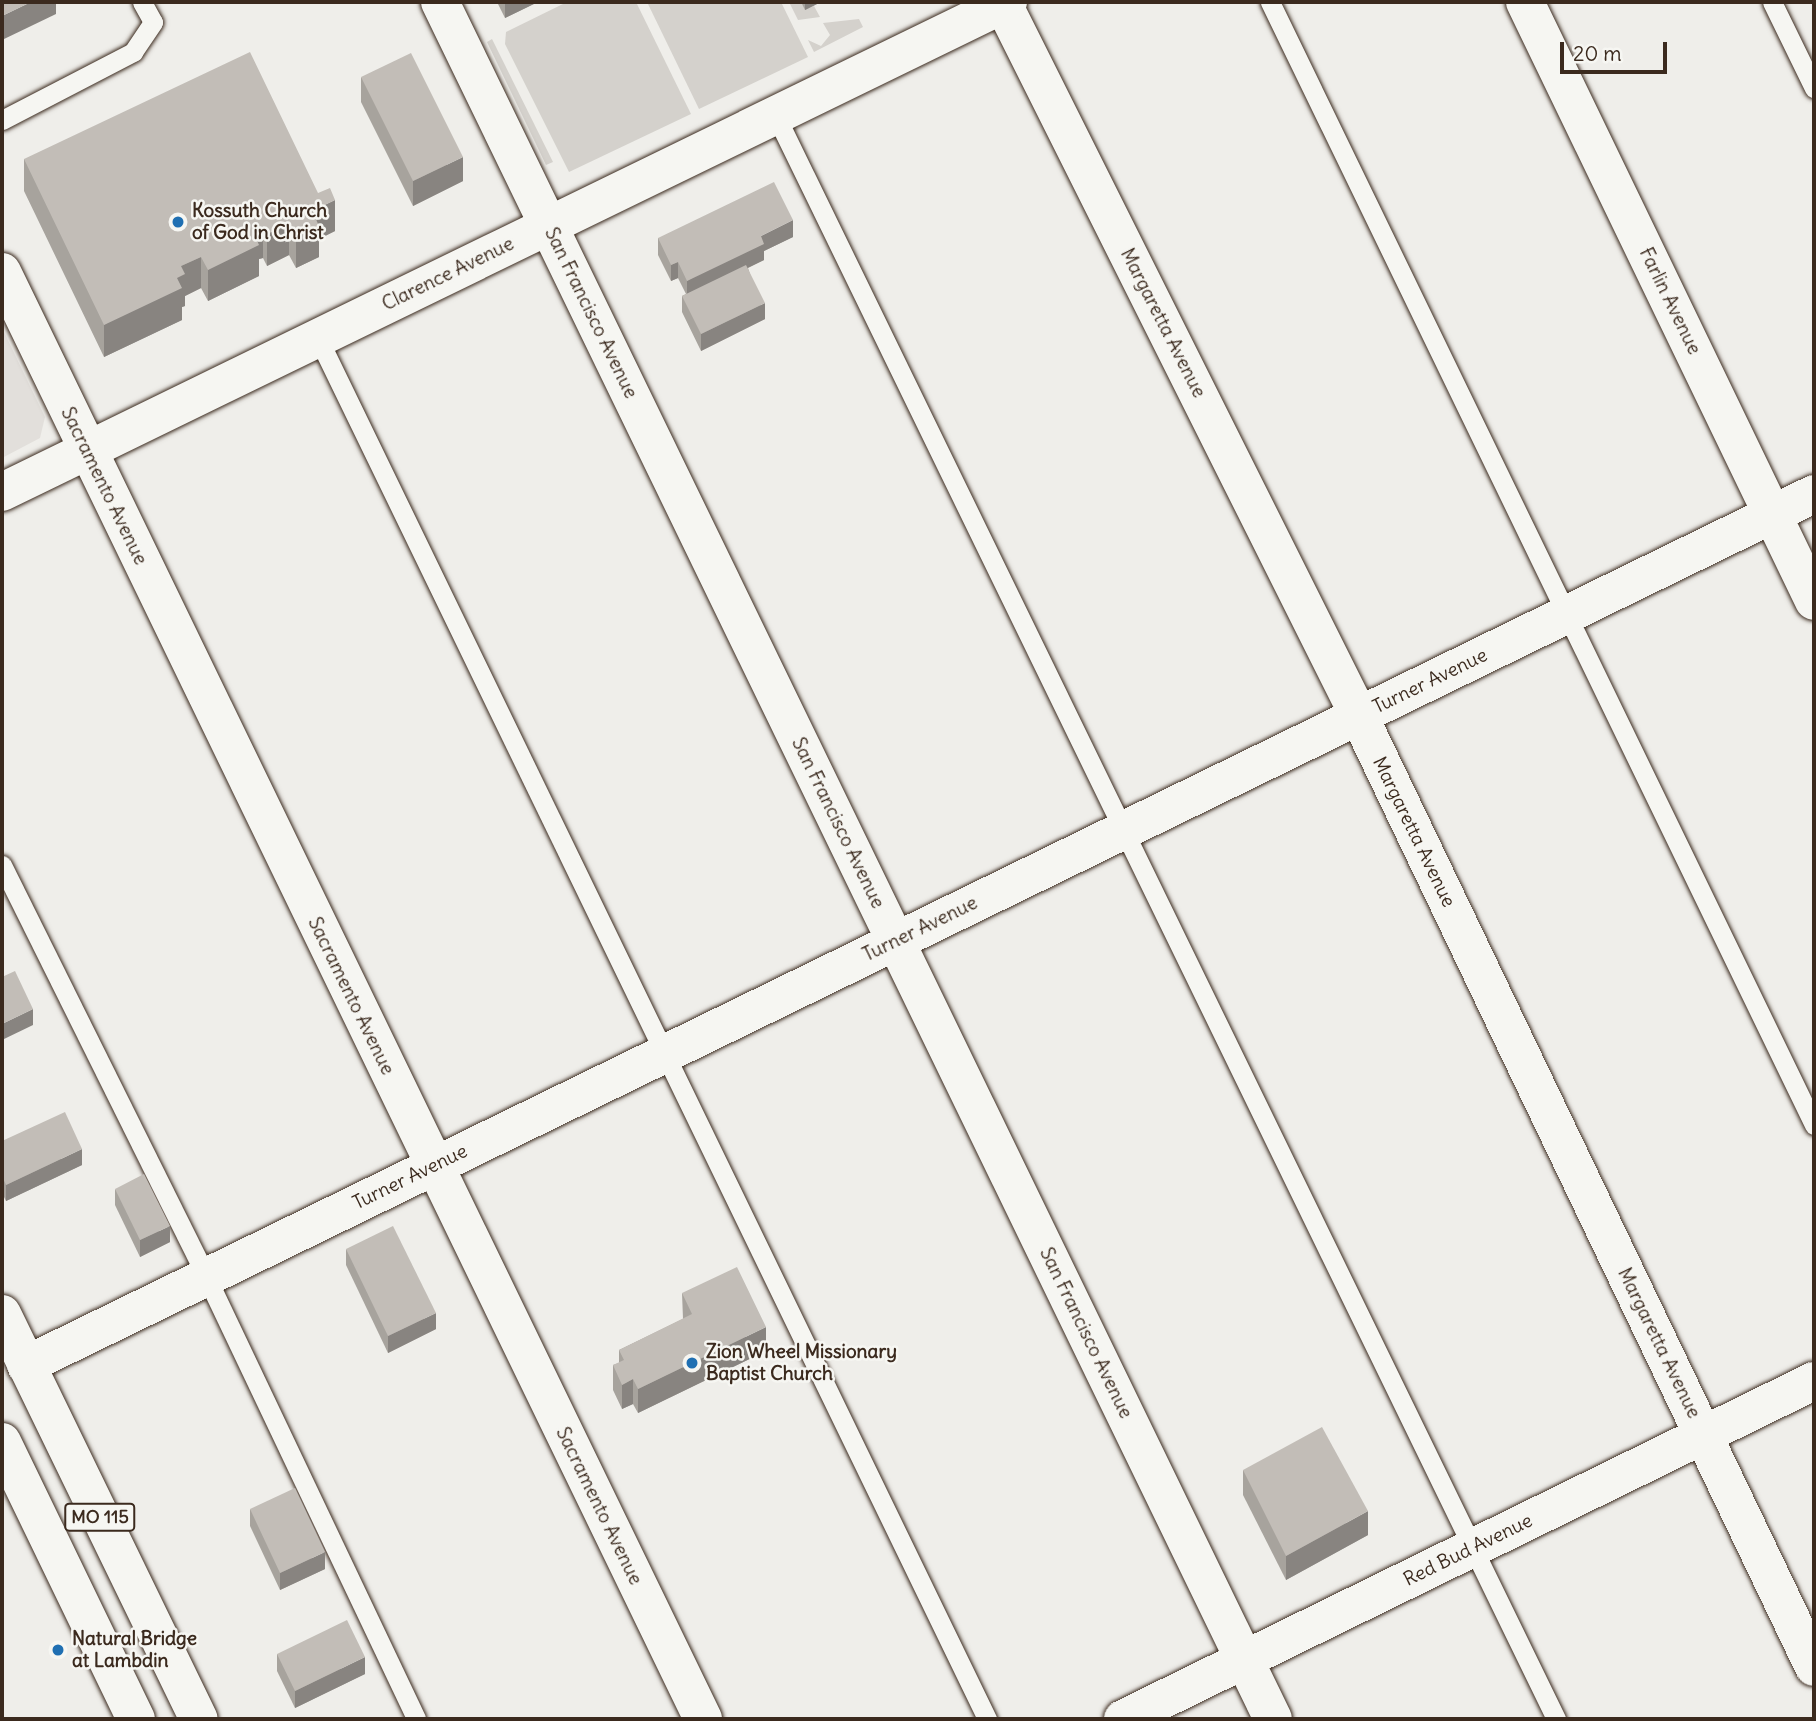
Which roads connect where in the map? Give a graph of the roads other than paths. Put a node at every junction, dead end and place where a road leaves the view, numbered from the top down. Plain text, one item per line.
1 (142, 2) edge
2 (440, 2) edge
3 (1270, 2) edge
4 (1525, 2) edge
5 (1772, 2) edge
6 (1004, 3) edge
7 (1814, 88) edge
8 (776, 116) junction
9 (2, 120) edge
10 (548, 225) junction
11 (2, 272) edge
12 (318, 338) junction
13 (86, 450) junction
14 (2, 492) edge
15 (1814, 495) edge
16 (1773, 514) junction
17 (1814, 601) edge
18 (1568, 614) junction
19 (1359, 716) junction
20 (1122, 831) junction
21 (2, 865) edge
22 (895, 942) junction
23 (662, 1054) junction
24 (1814, 1125) edge
25 (434, 1166) junction
26 (206, 1276) junction
27 (2, 1314) edge
28 (26, 1365) junction
29 (1814, 1381) edge
30 (1702, 1435) junction
31 (2, 1442) edge
32 (1473, 1547) junction
33 (1244, 1660) junction
34 (1814, 1667) edge
35 (136, 1719) edge
36 (199, 1719) edge
37 (416, 1719) edge
38 (703, 1719) edge
39 (987, 1719) edge
40 (1123, 1719) edge
41 (1273, 1719) edge
42 (1556, 1719) edge

1 - 9 lane
2 - 10 street, San Francisco Avenue
3 - 18 lane
4 - 16 street, Farlin Avenue
5 - 7 lane
6 - 8 street, Clarence Avenue
6 - 19 street, Margaretta Avenue
8 - 10 street, Clarence Avenue
8 - 20 lane
10 - 12 street, Clarence Avenue
10 - 22 street, San Francisco Avenue
11 - 13 street, Sacramento Avenue
12 - 13 street, Clarence Avenue
12 - 23 lane
13 - 14 street, Clarence Avenue
13 - 25 street, Sacramento Avenue
15 - 16 street, Turner Avenue
16 - 17 street, Farlin Avenue
16 - 18 street, Turner Avenue
18 - 19 street, Turner Avenue
18 - 24 lane
19 - 20 street, Turner Avenue
19 - 30 street, Margaretta Avenue
20 - 22 street, Turner Avenue
20 - 32 lane
21 - 26 lane
22 - 23 street, Turner Avenue
22 - 33 street, San Francisco Avenue
23 - 25 street, Turner Avenue
23 - 39 lane
25 - 26 street, Turner Avenue
25 - 38 street, Sacramento Avenue
26 - 28 street, Turner Avenue
26 - 37 lane
27 - 28 street, MO 115
28 - 36 street, MO 115
29 - 30 street, Red Bud Avenue
30 - 32 street, Red Bud Avenue
30 - 34 street, Margaretta Avenue
31 - 35 street
32 - 33 street, Red Bud Avenue
32 - 42 lane
33 - 40 street, Red Bud Avenue
33 - 41 street, San Francisco Avenue

